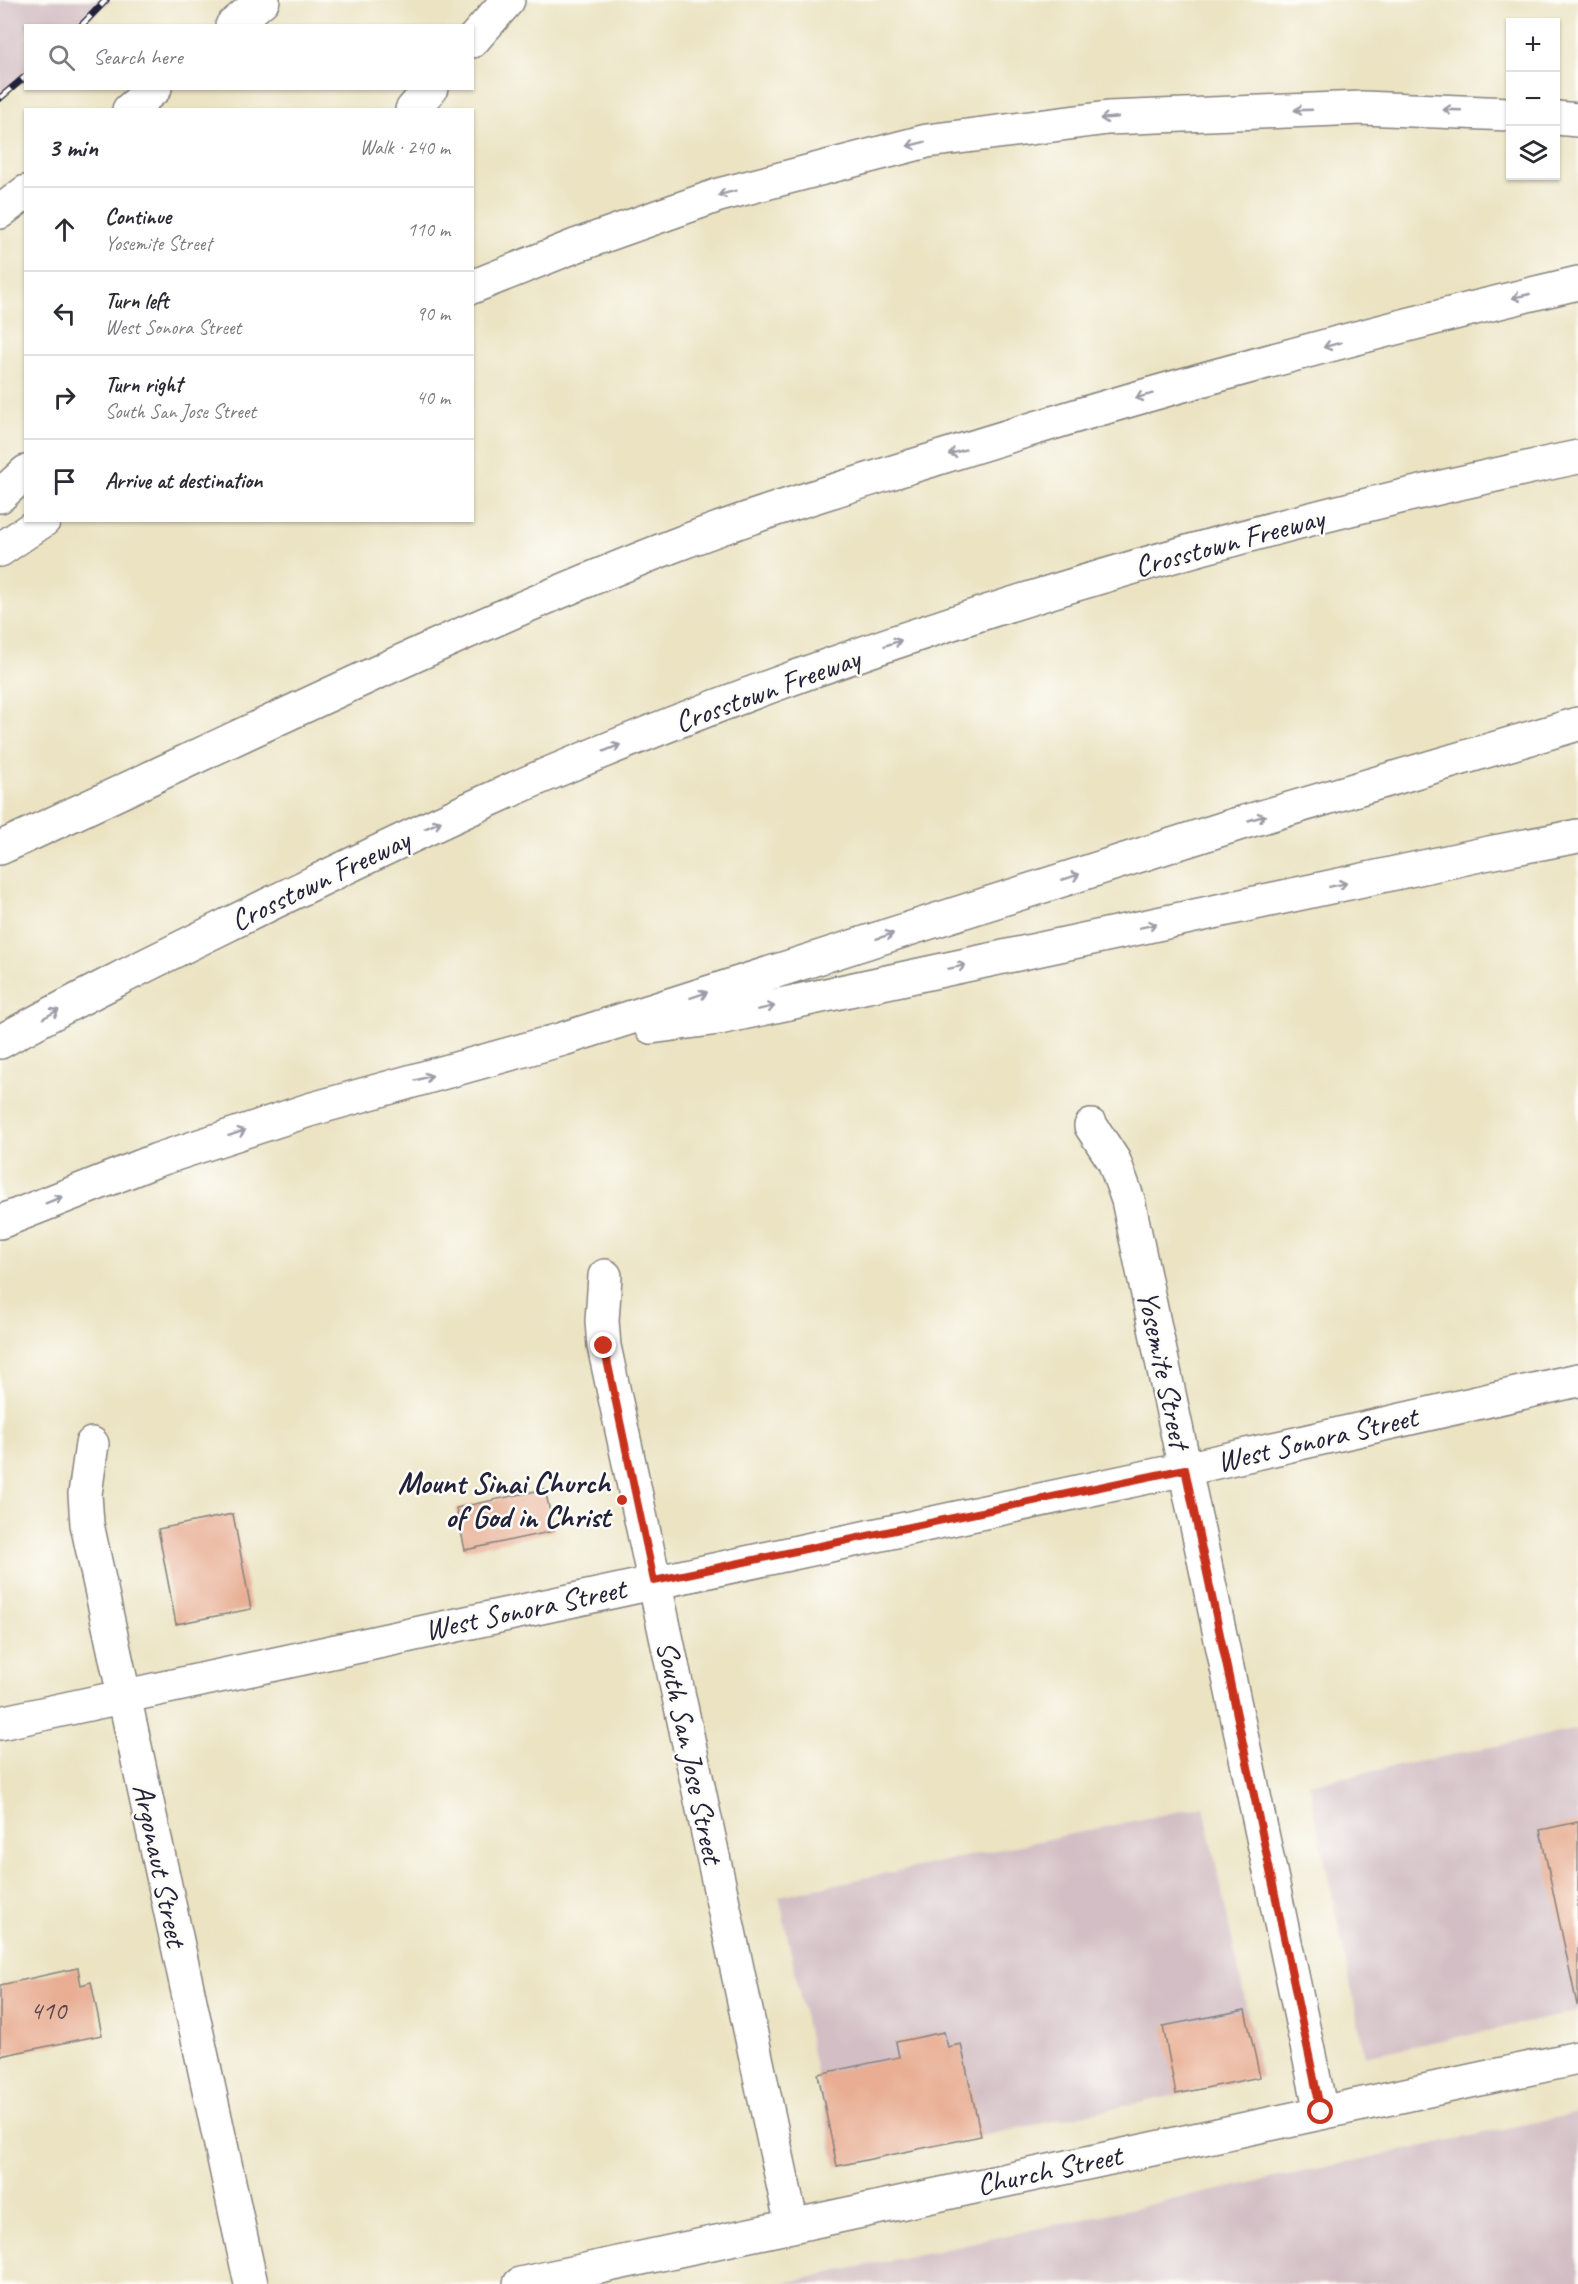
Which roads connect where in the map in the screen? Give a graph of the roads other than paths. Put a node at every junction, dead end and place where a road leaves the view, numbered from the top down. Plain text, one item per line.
1 (263, 0) edge
2 (508, 0) edge
3 (234, 24) edge
4 (474, 39) edge
5 (153, 90) edge
6 (429, 90) edge
7 (131, 108) edge
8 (414, 108) edge
9 (1506, 114) edge
10 (1560, 118) edge
11 (1578, 120) edge
12 (24, 194) edge
13 (0, 212) edge
14 (1578, 283) edge
15 (474, 285) edge
16 (1578, 457) edge
17 (24, 474) edge
18 (0, 496) edge
19 (41, 522) edge
20 (0, 550) edge
21 (1578, 724) edge
22 (1578, 836) edge
23 (0, 848) edge
24 (563, 1039) junction
25 (0, 1042) edge
26 (1091, 1126) dead end
27 (0, 1222) edge
28 (605, 1276) dead end
29 (1578, 1380) edge
30 (92, 1444) dead end
31 (1185, 1469) junction
32 (654, 1581) junction
33 (123, 1697) junction
34 (0, 1723) edge
35 (1578, 2058) edge
36 (1321, 2112) junction
37 (792, 2226) junction
38 (251, 2284) edge
39 (520, 2284) edge

1 - 3 main road
2 - 4 main road
5 - 7 main road
6 - 8 main road
9 -> 15 main road
10 - 11 main road
12 - 13 main road
14 -> 23 main road
25 -> 16 main road, Crosstown Freeway
17 - 18 main road
19 - 20 main road
24 -> 21 main road
24 -> 22 main road
27 -> 24 main road
26 - 31 main road, Yosemite Street
28 - 32 main road, South San Jose Street
29 - 31 main road, West Sonora Street
30 - 33 main road, Argonaut Street
31 - 32 main road, West Sonora Street
31 - 36 main road, Yosemite Street
32 - 33 main road, West Sonora Street
32 - 37 main road, South San Jose Street
33 - 34 main road, West Sonora Street
33 - 38 main road, Argonaut Street
35 - 36 main road, Church Street
36 - 37 main road, Church Street
37 - 39 main road, Church Street

